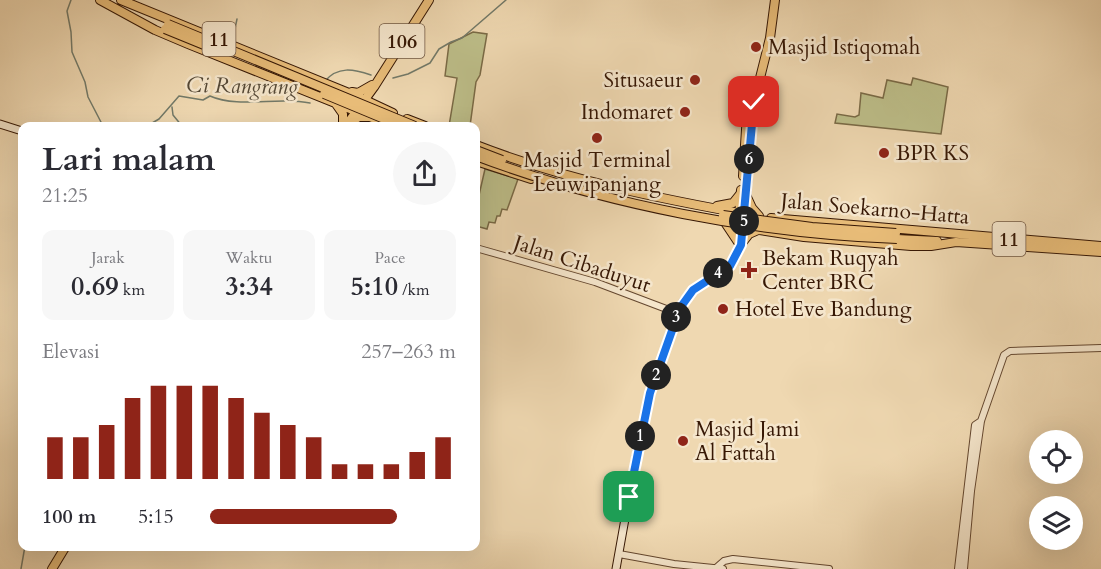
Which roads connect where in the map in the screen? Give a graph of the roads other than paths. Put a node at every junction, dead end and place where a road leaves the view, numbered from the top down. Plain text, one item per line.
1 (100, 0) edge
2 (107, 0) edge
3 (121, 0) edge
4 (429, 0) edge
5 (773, 0) edge
6 (133, 6) junction
7 (166, 27) junction
8 (303, 75) junction
9 (374, 85) junction
10 (298, 89) junction
11 (342, 90) junction
12 (363, 99) junction
13 (335, 103) junction
14 (379, 107) junction
15 (354, 111) junction
16 (372, 118) junction
17 (344, 122) edge
18 (346, 122) edge
19 (350, 122) edge
20 (382, 122) edge
21 (392, 122) edge
22 (412, 122) edge
23 (413, 122) edge
24 (0, 124) edge
25 (18, 130) edge
26 (480, 149) edge
27 (480, 149) edge
28 (480, 157) edge
29 (480, 162) edge
30 (743, 194) junction
31 (669, 200) junction
32 (704, 207) junction
33 (666, 213) junction
34 (742, 214) junction
35 (761, 217) junction
36 (801, 221) junction
37 (726, 224) junction
38 (741, 227) junction
39 (759, 230) junction
40 (896, 236) junction
41 (800, 237) junction
42 (954, 239) junction
43 (740, 242) junction
44 (1064, 246) junction
45 (1101, 246) edge
46 (480, 249) edge
47 (1101, 252) edge
48 (677, 313) junction
49 (1101, 348) edge
50 (969, 490) junction
51 (63, 551) edge
52 (620, 554) junction
53 (719, 568) edge
54 (52, 569) edge
55 (616, 569) edge
56 (829, 569) edge
57 (958, 569) edge
58 (964, 569) edge

1 - 10 main road, 11
2 - 7 main road, 11
3 - 6 main road, 11
4 - 9 main road, 106
5 - 30 main road
6 - 7 main road, 11
6 - 8 main road, 11
7 - 21 main road, 11, bridge
7 - 22 main road, 11, bridge
8 - 10 main road
8 - 11 main road, 11
9 - 11 main road
9 - 12 main road, 106
9 - 14 main road
10 - 13 main road, 11
11 - 12 main road, 11
12 - 14 main road, 11
12 - 15 main road, 106
13 - 15 main road, 11
13 - 17 main road
14 - 23 main road, 11
15 - 16 main road, 11
15 - 18 main road, 106
16 - 19 main road
16 - 20 main road, 11
24 - 25 main road
26 - 31 main road, Jalan Soekarno-Hatta / 11
27 - 40 main road, 11, bridge
28 - 40 main road, 11, bridge
29 - 33 main road, Jalan Soekarno-Hatta / 11
30 - 32 main road
30 - 34 main road
30 - 35 main road
31 - 32 main road, Jalan Soekarno-Hatta / 11
31 - 33 main road
32 - 34 main road, Jalan Soekarno-Hatta / 11
33 - 37 main road, Jalan Soekarno-Hatta / 11
34 - 35 main road, Jalan Soekarno-Hatta / 11
34 - 38 main road
35 - 36 main road, Jalan Soekarno-Hatta / 11
36 - 41 main road
36 - 42 main road, Jalan Soekarno-Hatta / 11
37 - 38 main road, Jalan Soekarno-Hatta / 11
37 - 43 main road
38 - 39 main road, Jalan Soekarno-Hatta / 11
38 - 43 main road
39 - 41 main road, Jalan Soekarno-Hatta / 11
39 - 43 main road
40 - 42 main road, 11
41 - 42 main road, Jalan Soekarno-Hatta / 11
42 - 44 main road, Jalan Soekarno-Hatta / 11
42 - 44 main road, Jalan Soekarno-Hatta / 11
43 - 48 main road
44 - 45 main road, Jalan Soekarno-Hatta / 11
44 - 47 main road, Jalan Soekarno-Hatta / 11
46 - 48 street, Jalan Cibaduyut
48 - 52 main road
49 - 50 street
50 - 57 street
50 - 58 street
51 - 54 main road
52 - 53 street
52 - 55 main road
53 - 56 street

